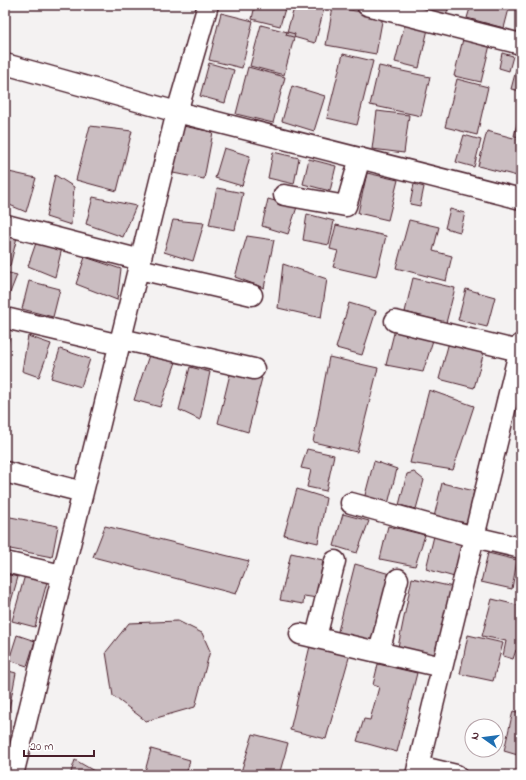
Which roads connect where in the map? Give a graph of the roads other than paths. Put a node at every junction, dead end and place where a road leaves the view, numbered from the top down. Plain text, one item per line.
1 (208, 5) edge
2 (367, 5) edge
3 (521, 44) edge
4 (5, 64) edge
5 (178, 112) junction
6 (360, 158) junction
7 (284, 195) dead end
8 (521, 199) edge
9 (6, 225) dead end
10 (140, 265) junction
11 (252, 295) dead end
12 (5, 318) edge
13 (395, 321) dead end
14 (121, 342) junction
15 (520, 348) edge
16 (254, 369) dead end
17 (5, 472) edge
18 (83, 492) junction
19 (351, 503) dead end
20 (474, 537) junction
21 (521, 548) edge
22 (335, 561) dead end
23 (5, 562) edge
24 (62, 575) junction
25 (398, 579) dead end
26 (379, 652) junction
27 (442, 667) junction
28 (417, 770) edge
29 (12, 775) edge
30 (456, 775) edge

1 - 5 street
2 - 3 street
4 - 5 street
5 - 6 street
5 - 10 street
6 - 7 street
6 - 8 street
9 - 10 street
10 - 11 street
10 - 14 street
12 - 14 street
13 - 15 street
14 - 16 street
14 - 18 street
15 - 20 street
17 - 18 street
18 - 24 street
19 - 20 street
20 - 21 street
20 - 27 street
22 - 26 street
23 - 24 street
24 - 29 street
25 - 26 street
26 - 27 street
27 - 28 street
28 - 30 street

